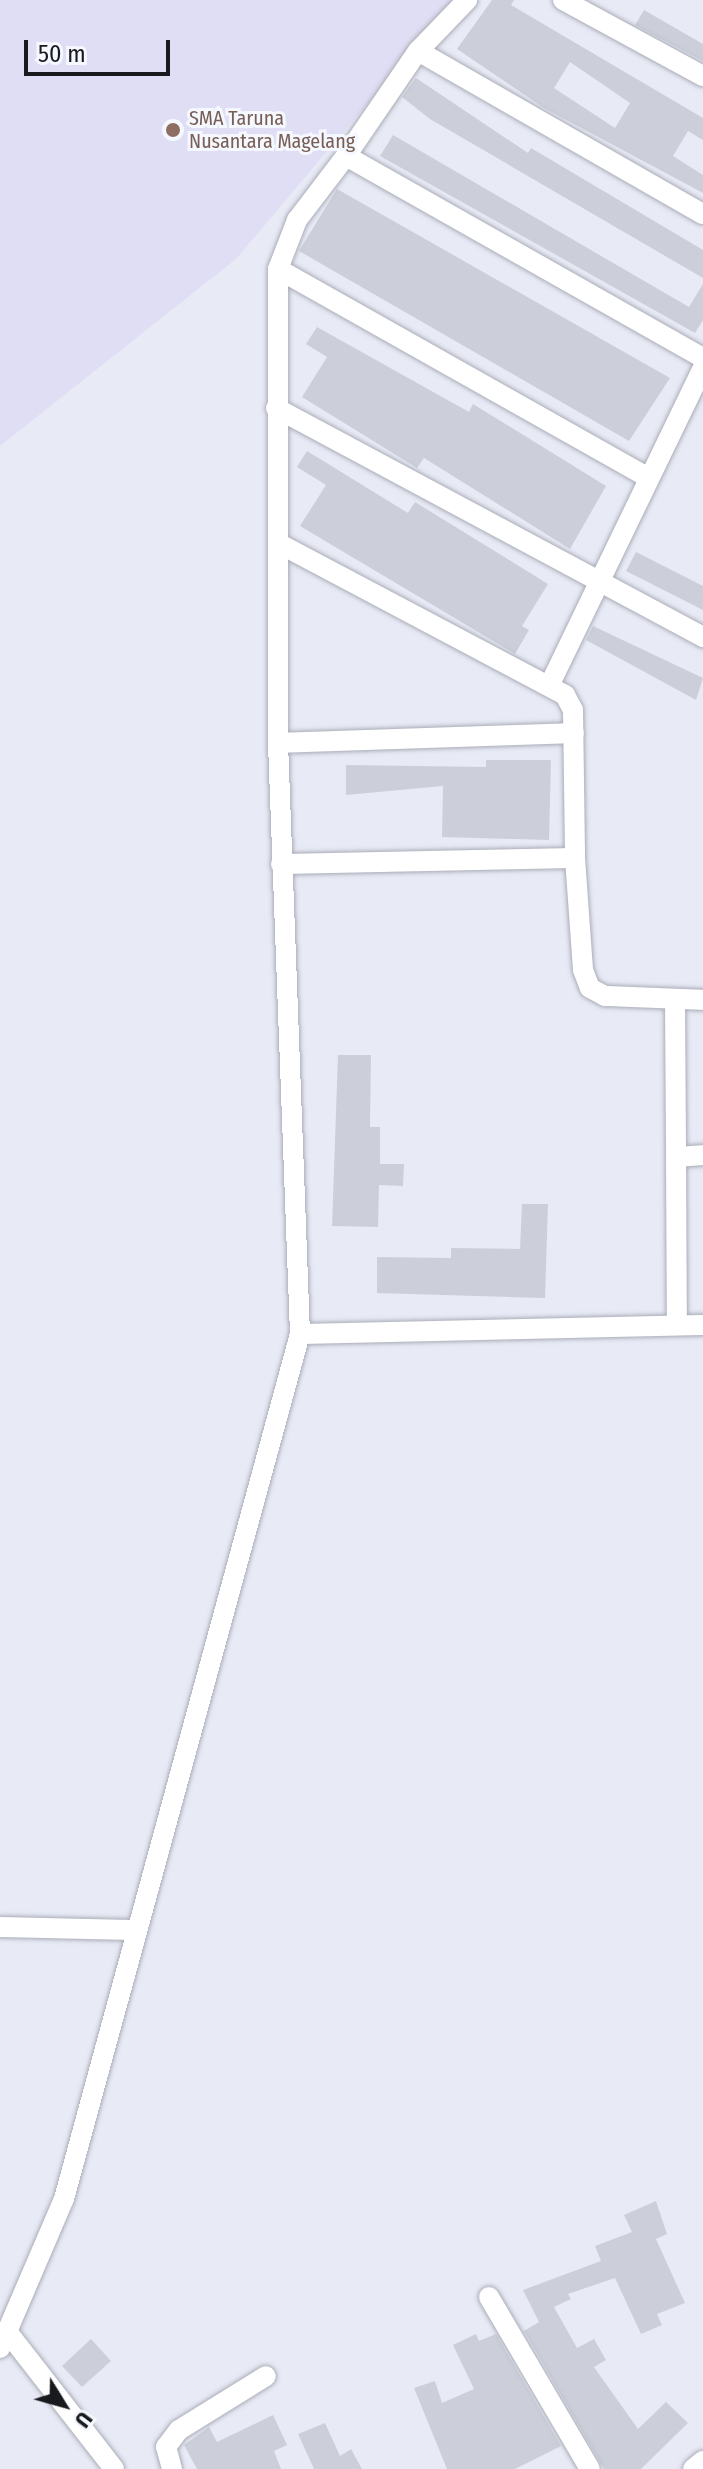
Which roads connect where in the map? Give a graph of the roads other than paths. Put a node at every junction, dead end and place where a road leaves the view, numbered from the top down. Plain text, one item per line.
1 (467, 0) edge
2 (563, 0) edge
3 (418, 51) junction
4 (703, 76) edge
5 (346, 156) junction
6 (703, 214) edge
7 (278, 269) junction
8 (703, 358) edge
9 (703, 367) edge
10 (276, 408) junction
11 (649, 478) junction
12 (278, 543) junction
13 (600, 577) junction
14 (703, 637) edge
15 (551, 682) junction
16 (574, 733) junction
17 (278, 743) junction
18 (575, 858) junction
19 (281, 864) junction
20 (703, 1000) edge
21 (675, 1002) junction
22 (703, 1155) edge
23 (676, 1157) junction
24 (677, 1325) junction
25 (703, 1325) edge
26 (300, 1334) junction
27 (0, 1927) edge
28 (133, 1930) junction
29 (489, 2297) dead end
30 (4, 2341) edge
31 (266, 2376) dead end
32 (703, 2461) edge
33 (114, 2469) edge
34 (172, 2469) edge
35 (590, 2469) edge
36 (693, 2469) edge

1 - 3 street
2 - 4 street
3 - 5 street
3 - 6 street
5 - 7 street
5 - 8 street
7 - 10 street
7 - 11 street
9 - 11 street
10 - 12 street
10 - 13 street
11 - 13 street
12 - 15 street
12 - 17 street
13 - 14 street
13 - 15 street
15 - 16 street
16 - 17 street
16 - 18 street
17 - 19 street
18 - 19 street
18 - 21 street
19 - 26 street
20 - 21 street
21 - 23 street
22 - 23 street
23 - 24 street
24 - 25 street
24 - 26 street
26 - 28 street
27 - 28 street
28 - 30 street
29 - 35 street
30 - 33 street
31 - 34 street
32 - 36 street

